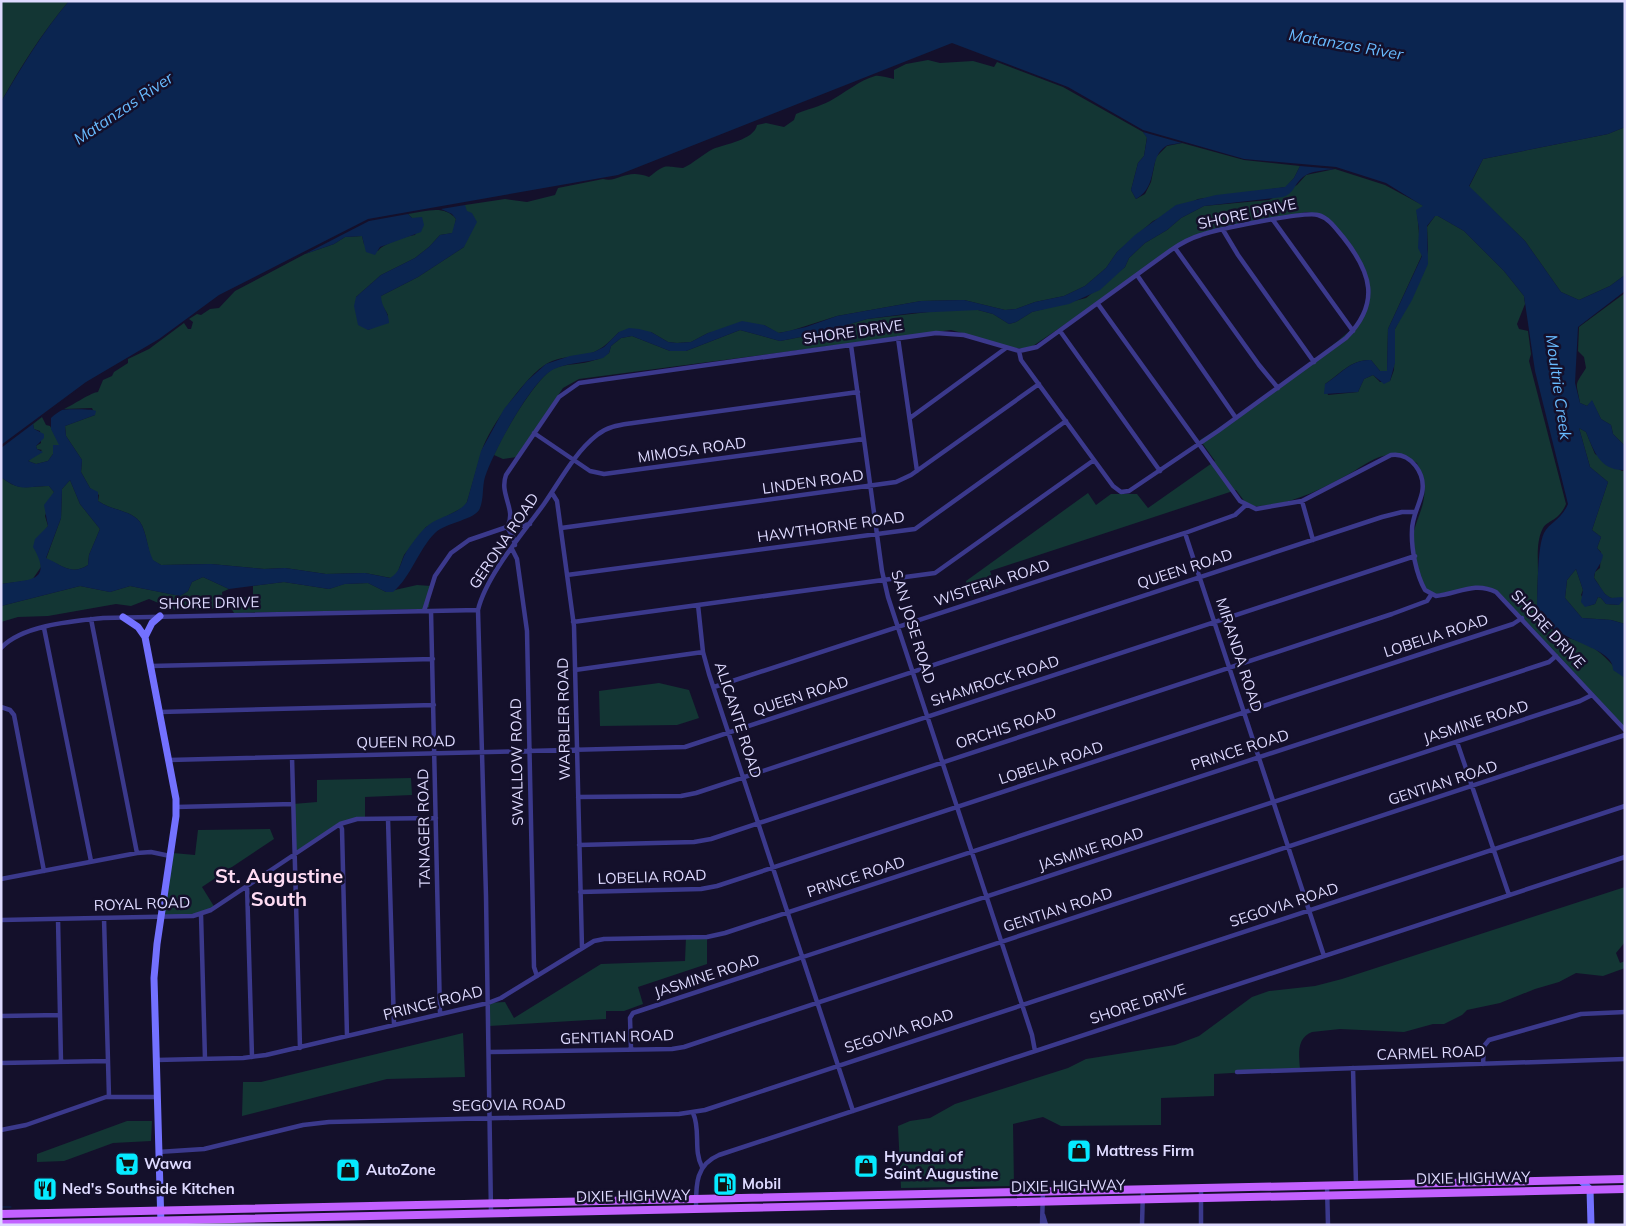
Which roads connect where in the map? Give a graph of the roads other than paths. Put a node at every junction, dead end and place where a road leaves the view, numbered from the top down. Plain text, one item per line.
1 (1273, 220) junction
2 (1223, 230) junction
3 (1174, 248) junction
4 (1137, 275) junction
5 (1098, 304) junction
6 (1060, 331) junction
7 (1353, 331) junction
8 (898, 338) junction
9 (851, 345) junction
10 (1006, 348) junction
11 (1019, 351) junction
12 (1314, 362) junction
13 (1039, 384) junction
14 (1278, 388) junction
15 (858, 392) junction
16 (910, 418) junction
17 (1236, 418) junction
18 (1066, 421) junction
19 (534, 432) junction
20 (864, 439) junction
21 (1199, 444) junction
22 (1094, 460) junction
23 (574, 461) junction
24 (918, 470) junction
25 (1160, 472) junction
26 (871, 487) junction
27 (552, 493) junction
28 (1302, 501) junction
29 (1246, 505) junction
30 (1415, 512) junction
31 (530, 524) junction
32 (561, 528) junction
33 (1186, 533) junction
34 (877, 534) junction
35 (1313, 540) junction
36 (514, 547) junction
37 (1415, 556) junction
38 (567, 575) junction
39 (1200, 577) junction
40 (884, 580) junction
41 (1431, 595) junction
42 (698, 605) junction
43 (478, 610) junction
44 (424, 611) junction
45 (431, 611) junction
46 (160, 616) junction
47 (123, 617) junction
48 (1522, 618) junction
49 (91, 619) junction
50 (573, 622) junction
51 (1215, 622) junction
52 (898, 627) junction
53 (44, 628) junction
54 (145, 637) junction
55 (1, 648) edge
56 (704, 652) junction
57 (1556, 656) junction
58 (432, 659) junction
59 (151, 666) junction
60 (1229, 667) junction
61 (575, 670) junction
62 (912, 672) junction
63 (714, 687) junction
64 (1592, 695) junction
65 (434, 705) junction
66 (1, 707) edge
67 (160, 712) junction
68 (1244, 712) junction
69 (927, 717) junction
70 (1625, 730) edge
71 (729, 732) junction
72 (1625, 735) edge
73 (1458, 742) junction
74 (577, 750) junction
75 (530, 751) junction
76 (482, 752) junction
77 (435, 753) junction
78 (292, 757) junction
79 (1259, 757) junction
80 (169, 760) junction
81 (942, 762) junction
82 (744, 777) junction
83 (1473, 787) junction
84 (578, 798) junction
85 (1274, 802) junction
86 (293, 804) junction
87 (1625, 806) edge
88 (176, 807) junction
89 (957, 807) junction
90 (436, 818) junction
91 (388, 819) junction
92 (759, 823) junction
93 (340, 824) junction
94 (579, 845) junction
95 (1288, 847) junction
96 (1493, 849) junction
97 (972, 852) junction
98 (137, 853) junction
99 (295, 853) junction
100 (170, 856) junction
101 (1625, 857) edge
102 (91, 861) junction
103 (773, 868) junction
104 (44, 871) junction
105 (1, 879) edge
106 (247, 885) junction
107 (580, 892) junction
108 (1509, 895) junction
109 (986, 897) junction
110 (1309, 909) junction
111 (788, 912) junction
112 (201, 914) junction
113 (161, 917) junction
114 (104, 918) junction
115 (58, 919) junction
116 (1, 920) edge
117 (1001, 942) junction
118 (582, 948) junction
119 (1324, 956) junction
120 (803, 957) junction
121 (537, 976) junction
122 (818, 1002) junction
123 (488, 1003) junction
124 (1022, 1004) junction
125 (1625, 1012) edge
126 (440, 1014) junction
127 (60, 1015) junction
128 (1, 1016) edge
129 (394, 1025) junction
130 (347, 1036) junction
131 (300, 1048) junction
132 (631, 1050) junction
133 (1035, 1051) junction
134 (489, 1052) junction
135 (252, 1058) junction
136 (205, 1059) junction
137 (1625, 1059) edge
138 (156, 1060) junction
139 (107, 1061) junction
140 (61, 1062) junction
141 (1, 1063) edge
142 (1483, 1064) junction
143 (838, 1065) junction
144 (1353, 1068) junction
145 (1237, 1072) dead end
146 (109, 1097) junction
147 (157, 1097) junction
148 (853, 1111) junction
149 (693, 1113) junction
150 (490, 1118) junction
151 (1, 1130) edge
152 (158, 1152) junction
153 (702, 1167) junction
154 (1625, 1179) edge
155 (1580, 1180) junction
156 (1450, 1182) junction
157 (1356, 1184) junction
158 (1327, 1185) junction
159 (1201, 1188) junction
160 (1625, 1188) edge
161 (1142, 1189) junction
162 (1590, 1189) junction
163 (1043, 1191) junction
164 (1457, 1192) junction
165 (964, 1193) junction
166 (845, 1195) junction
167 (1328, 1195) junction
168 (696, 1198) junction
169 (1201, 1198) junction
170 (1142, 1199) junction
171 (1043, 1201) junction
172 (591, 1202) junction
173 (964, 1202) junction
174 (492, 1203) junction
175 (845, 1205) junction
176 (334, 1207) junction
177 (696, 1208) junction
178 (591, 1210) junction
179 (161, 1211) junction
180 (491, 1212) junction
181 (1, 1214) edge
182 (1043, 1215) junction
183 (334, 1216) junction
184 (161, 1223) edge
185 (1, 1224) edge
186 (1042, 1225) edge
187 (1046, 1225) edge
188 (1142, 1225) edge
189 (1202, 1225) edge
190 (1328, 1225) edge
191 (1591, 1225) edge

1 - 2 street, SHORE DRIVE
1 - 7 street
1 - 7 street, SHORE DRIVE
2 - 3 street, SHORE DRIVE
2 - 12 street
3 - 4 street, SHORE DRIVE
3 - 14 street
4 - 5 street, SHORE DRIVE
4 - 17 street
5 - 6 street, SHORE DRIVE
5 - 21 street
6 - 11 street, SHORE DRIVE
6 - 25 street
7 - 12 street, SHORE DRIVE
8 - 9 street, SHORE DRIVE
8 - 10 street, SHORE DRIVE
8 - 16 street
9 - 15 street, SAN JOSE ROAD
9 - 19 street, SHORE DRIVE
10 - 11 street, SHORE DRIVE
10 - 16 street
11 - 13 street
12 - 14 street, SHORE DRIVE
13 - 18 street
13 - 24 street, LINDEN ROAD
14 - 17 street, SHORE DRIVE
15 - 20 street, SAN JOSE ROAD
15 - 23 street, GERONA ROAD
16 - 24 street
17 - 21 street, SHORE DRIVE
18 - 22 street
18 - 34 street, HAWTHORNE ROAD
19 - 23 street, MIMOSA ROAD
19 - 31 street, SHORE DRIVE
20 - 23 street, MIMOSA ROAD
20 - 26 street, SAN JOSE ROAD
21 - 25 street, SHORE DRIVE
21 - 29 street
22 - 25 street, SHORE DRIVE
22 - 40 street
23 - 27 street, GERONA ROAD
24 - 26 street, LINDEN ROAD
26 - 32 street, LINDEN ROAD
26 - 34 street, SAN JOSE ROAD
27 - 31 street, GERONA ROAD
27 - 32 street, WARBLER ROAD
28 - 29 street
28 - 30 street
28 - 35 street
29 - 33 street, WISTERIA ROAD
30 - 35 street, QUEEN ROAD
30 - 37 street
31 - 36 street, GERONA ROAD
32 - 38 street, WARBLER ROAD
33 - 39 street, MIRANDA ROAD
33 - 52 street, WISTERIA ROAD
34 - 38 street, HAWTHORNE ROAD
34 - 40 street, SAN JOSE ROAD
35 - 39 street, QUEEN ROAD
36 - 43 street, GERONA ROAD
36 - 44 street, SWALLOW ROAD
36 - 75 street, SWALLOW ROAD
37 - 41 street
37 - 51 street, SHAMROCK ROAD
38 - 50 street, WARBLER ROAD
39 - 51 street, MIRANDA ROAD
39 - 62 street, QUEEN ROAD
40 - 42 street
40 - 52 street, SAN JOSE ROAD
41 - 48 street, SHORE DRIVE
41 - 60 street, ORCHIS ROAD
42 - 50 street
42 - 56 street, ALICANTE ROAD
43 - 45 street, SHORE DRIVE
43 - 76 street, GERONA ROAD
44 - 45 street, SHORE DRIVE
44 - 46 street, SHORE DRIVE
45 - 58 street, TANAGER ROAD
46 - 47 street, SHORE DRIVE
46 - 54 street
47 - 49 street, SHORE DRIVE
47 - 54 street
48 - 57 street, SHORE DRIVE
48 - 68 street, LOBELIA ROAD
49 - 53 street, SHORE DRIVE
49 - 98 street
50 - 61 street, WARBLER ROAD
51 - 60 street, MIRANDA ROAD
51 - 69 street, SHAMROCK ROAD
52 - 62 street, SAN JOSE ROAD
52 - 63 street, WISTERIA ROAD
53 - 55 street, SHORE DRIVE
53 - 102 street
54 - 59 street
56 - 61 street
56 - 63 street, ALICANTE ROAD
57 - 64 street, SHORE DRIVE
57 - 79 street, PRINCE ROAD
58 - 59 street
58 - 65 street, TANAGER ROAD
59 - 67 street
60 - 68 street, MIRANDA ROAD
60 - 81 street, ORCHIS ROAD
61 - 74 street, WARBLER ROAD
62 - 69 street, SAN JOSE ROAD
62 - 71 street, QUEEN ROAD
63 - 71 street, ALICANTE ROAD
64 - 70 street, SHORE DRIVE
64 - 73 street, JASMINE ROAD
65 - 67 street
65 - 77 street, TANAGER ROAD
66 - 104 street
67 - 80 street
68 - 79 street, MIRANDA ROAD
68 - 89 street, LOBELIA ROAD
69 - 81 street, SAN JOSE ROAD
69 - 82 street, SHAMROCK ROAD
71 - 74 street, QUEEN ROAD
71 - 82 street, ALICANTE ROAD
72 - 83 street, GENTIAN ROAD
73 - 83 street
73 - 85 street, JASMINE ROAD
74 - 75 street, QUEEN ROAD
74 - 84 street, WARBLER ROAD
75 - 76 street, QUEEN ROAD
75 - 121 street, SWALLOW ROAD
76 - 77 street, QUEEN ROAD
76 - 123 street, GERONA ROAD
77 - 78 street, QUEEN ROAD
77 - 90 street, TANAGER ROAD
78 - 80 street, QUEEN ROAD
78 - 86 street
79 - 85 street, MIRANDA ROAD
79 - 97 street, PRINCE ROAD
80 - 88 street
81 - 89 street, SAN JOSE ROAD
81 - 92 street, ORCHIS ROAD
82 - 84 street, SHAMROCK ROAD
82 - 92 street, ALICANTE ROAD
83 - 95 street, GENTIAN ROAD
83 - 96 street
84 - 94 street, WARBLER ROAD
85 - 95 street, MIRANDA ROAD
85 - 109 street, JASMINE ROAD
86 - 88 street
86 - 99 street
87 - 96 street, SEGOVIA ROAD
88 - 100 street
89 - 97 street, SAN JOSE ROAD
89 - 103 street, LOBELIA ROAD
90 - 91 street, ROYAL ROAD
90 - 126 street, TANAGER ROAD
91 - 93 street, ROYAL ROAD
91 - 129 street
92 - 94 street, ORCHIS ROAD
92 - 103 street, ALICANTE ROAD
93 - 99 street, ROYAL ROAD
93 - 130 street
94 - 107 street, WARBLER ROAD
95 - 110 street, MIRANDA ROAD
95 - 117 street, GENTIAN ROAD
96 - 108 street
96 - 110 street, SEGOVIA ROAD
97 - 109 street, SAN JOSE ROAD
97 - 111 street, PRINCE ROAD
98 - 100 street
98 - 102 street
99 - 106 street, ROYAL ROAD
99 - 131 street
100 - 113 street
101 - 108 street, SHORE DRIVE
102 - 104 street
103 - 107 street, LOBELIA ROAD
103 - 111 street, ALICANTE ROAD
104 - 105 street
106 - 112 street, ROYAL ROAD
106 - 135 street
107 - 118 street, WARBLER ROAD
108 - 119 street, SHORE DRIVE
109 - 117 street, SAN JOSE ROAD
109 - 120 street, JASMINE ROAD
110 - 119 street, MIRANDA ROAD
110 - 124 street, SEGOVIA ROAD
111 - 118 street, PRINCE ROAD
111 - 120 street, ALICANTE ROAD
112 - 113 street, ROYAL ROAD
112 - 136 street
113 - 114 street, ROYAL ROAD
113 - 138 street
114 - 115 street, ROYAL ROAD
114 - 139 street
115 - 116 street, ROYAL ROAD
115 - 127 street
117 - 122 street, GENTIAN ROAD
117 - 124 street, SAN JOSE ROAD
118 - 121 street, PRINCE ROAD
119 - 133 street, SHORE DRIVE
120 - 122 street, ALICANTE ROAD
120 - 132 street, JASMINE ROAD
121 - 123 street, PRINCE ROAD
122 - 132 street, GENTIAN ROAD
122 - 143 street, ALICANTE ROAD
123 - 126 street, PRINCE ROAD
123 - 134 street, GERONA ROAD
124 - 133 street, SAN JOSE ROAD
124 - 143 street, SEGOVIA ROAD
125 - 142 street
126 - 129 street, PRINCE ROAD
127 - 128 street
127 - 140 street
129 - 130 street, PRINCE ROAD
130 - 131 street, PRINCE ROAD
131 - 135 street, PRINCE ROAD
132 - 134 street, GENTIAN ROAD
133 - 148 street, SHORE DRIVE
134 - 150 street, GERONA ROAD
135 - 136 street, PRINCE ROAD
136 - 138 street, PRINCE ROAD
137 - 142 street, CARMEL ROAD
138 - 147 street
139 - 140 street
139 - 146 street
140 - 141 street
142 - 144 street, CARMEL ROAD
143 - 148 street, ALICANTE ROAD
143 - 149 street, SEGOVIA ROAD
144 - 145 street, CARMEL ROAD
144 - 157 street
146 - 147 street
146 - 151 street
147 - 152 street
148 - 153 street, SHORE DRIVE
149 - 150 street, SEGOVIA ROAD
149 - 153 street
150 - 152 street, SEGOVIA ROAD
150 - 174 street, GERONA ROAD
152 - 179 street
153 - 168 street
154 - 155 main road
155 - 156 main road
155 - 162 street
156 - 157 main road
156 - 164 street
157 - 158 main road
158 - 159 main road
158 - 167 street
159 - 161 main road
159 - 169 street
160 - 162 main road, DIXIE HIGHWAY
161 - 163 main road
161 - 170 street
162 - 164 main road, DIXIE HIGHWAY
162 - 191 street
163 - 165 main road
163 - 171 street
164 - 167 main road, DIXIE HIGHWAY
165 - 166 main road
165 - 173 main road
166 - 168 main road
166 - 175 main road
167 - 169 main road, DIXIE HIGHWAY
167 - 190 street
168 - 172 main road
168 - 177 street
169 - 170 main road, DIXIE HIGHWAY
169 - 189 street
170 - 171 main road, DIXIE HIGHWAY
170 - 188 street
171 - 173 main road, DIXIE HIGHWAY
171 - 182 street
172 - 174 main road
172 - 178 main road
173 - 175 main road, DIXIE HIGHWAY
174 - 176 main road
174 - 180 street, GERONA ROAD
175 - 177 main road, DIXIE HIGHWAY
176 - 179 main road
176 - 183 main road
177 - 178 main road, DIXIE HIGHWAY
178 - 180 main road, DIXIE HIGHWAY
179 - 181 main road
179 - 184 street
180 - 183 main road, DIXIE HIGHWAY
182 - 186 street
182 - 187 street
183 - 184 main road, DIXIE HIGHWAY
184 - 185 main road, DIXIE HIGHWAY

